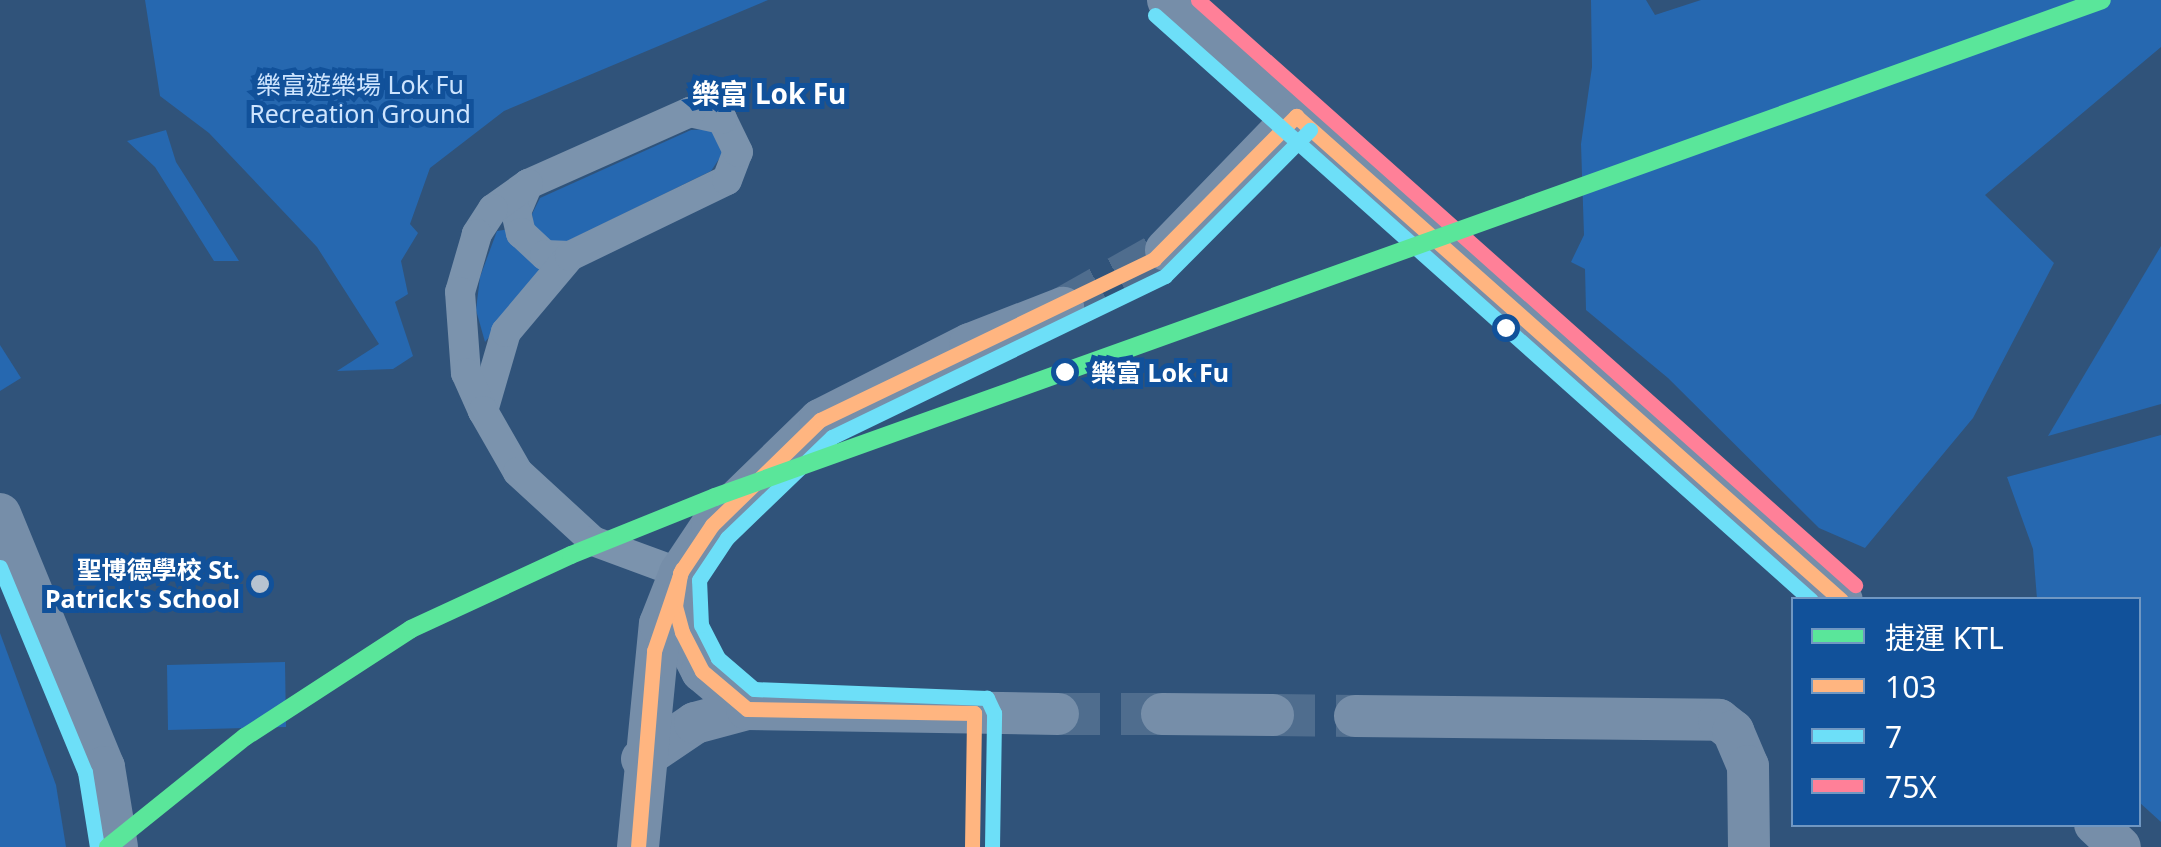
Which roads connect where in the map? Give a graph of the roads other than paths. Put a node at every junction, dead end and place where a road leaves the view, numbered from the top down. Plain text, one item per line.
1 (1168, 0) edge
2 (1296, 116) junction
3 (528, 184) junction
4 (1166, 250) tunnel mouth
5 (570, 256) junction
6 (1062, 308) tunnel mouth
7 (483, 412) junction
8 (0, 514) edge
9 (680, 573) junction
10 (1839, 597) edge
11 (747, 709) junction
12 (1058, 714) tunnel mouth
13 (1162, 714) tunnel mouth
14 (1273, 715) tunnel mouth
15 (1354, 716) tunnel mouth
16 (642, 759) junction
17 (2098, 827) edge
18 (117, 847) edge
19 (638, 847) edge
20 (1749, 847) edge
21 (2120, 847) edge

1 - 2 street
2 - 4 street
2 - 10 street
3 - 5 street
3 - 5 street
3 - 7 street
5 - 7 street
6 - 9 street
7 - 9 street
8 - 18 street
9 - 11 street
9 - 16 street
11 - 12 street
11 - 16 street
13 - 14 street
15 - 20 street
16 - 19 street
17 - 21 street

